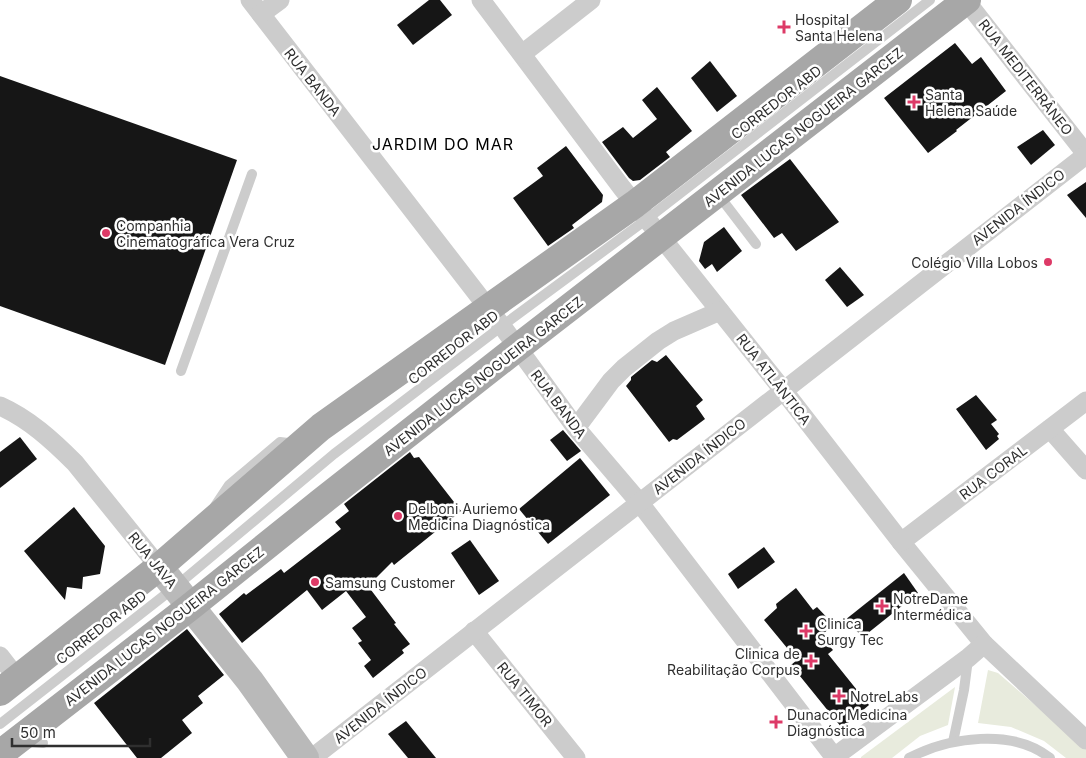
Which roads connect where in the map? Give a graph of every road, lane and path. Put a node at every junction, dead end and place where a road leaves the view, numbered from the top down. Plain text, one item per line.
1 (280, 0) edge
2 (481, 0) edge
3 (591, 0) edge
4 (898, 0) edge
5 (930, 0) edge
6 (967, 0) edge
7 (255, 7) edge
8 (522, 54) junction
9 (1086, 154) edge
10 (252, 174) dead end
11 (717, 193) junction
12 (648, 220) junction
13 (756, 244) dead end
14 (720, 311) junction
15 (503, 328) junction
16 (181, 371) dead end
17 (783, 390) junction
18 (1086, 401) edge
19 (0, 406) edge
20 (576, 428) junction
21 (1050, 429) junction
22 (1086, 470) edge
23 (639, 502) junction
24 (900, 542) junction
25 (175, 587) junction
26 (474, 631) junction
27 (984, 644) junction
28 (0, 656) edge
29 (968, 658) junction
30 (9, 685) edge
31 (15, 740) edge
32 (1086, 740) edge
33 (953, 742) junction
34 (305, 758) edge
35 (312, 758) edge
36 (576, 758) edge
37 (834, 758) edge
38 (909, 758) edge
39 (1050, 758) edge

1 - 7 street
2 - 8 street, RUA ATLÂNTICA
3 - 8 street
4 - 12 main road, AVENIDA LUCAS NOGUEIRA GARCEZ
5 - 12 lane, CORREDOR ABD
6 - 9 street, RUA MEDITERRÂNEO
6 - 11 main road, AVENIDA LUCAS NOGUEIRA GARCEZ
7 - 15 street, RUA BANDA
8 - 12 street, RUA ATLÂNTICA
9 - 17 street, AVENIDA ÍNDICO
10 - 16 lane
11 - 12 main road, AVENIDA LUCAS NOGUEIRA GARCEZ
11 - 13 lane
12 - 14 street, RUA ATLÂNTICA
12 - 15 main road, AVENIDA LUCAS NOGUEIRA GARCEZ
12 - 15 main road, AVENIDA LUCAS NOGUEIRA GARCEZ
14 - 17 street, RUA ATLÂNTICA
14 - 20 street
15 - 20 street, RUA BANDA
15 - 25 main road, AVENIDA LUCAS NOGUEIRA GARCEZ
15 - 25 main road, AVENIDA LUCAS NOGUEIRA GARCEZ
17 - 23 street, AVENIDA ÍNDICO
17 - 24 street, RUA ATLÂNTICA
18 - 21 street, RUA CORAL
19 - 25 street, RUA JAVA
20 - 23 street, RUA BANDA
21 - 22 street
21 - 24 street, RUA CORAL
23 - 26 street, AVENIDA ÍNDICO
23 - 37 street, RUA BANDA
24 - 27 street, RUA ATLÂNTICA
25 - 30 main road, AVENIDA LUCAS NOGUEIRA GARCEZ
25 - 31 main road, AVENIDA LUCAS NOGUEIRA GARCEZ
25 - 34 street, RUA JAVA
26 - 35 street, AVENIDA ÍNDICO
26 - 36 street, RUA TIMOR
27 - 29 street
27 - 32 street, RUA ATLÂNTICA
28 - 30 street
29 - 33 lane
29 - 37 street
33 - 38 lane
33 - 39 lane

